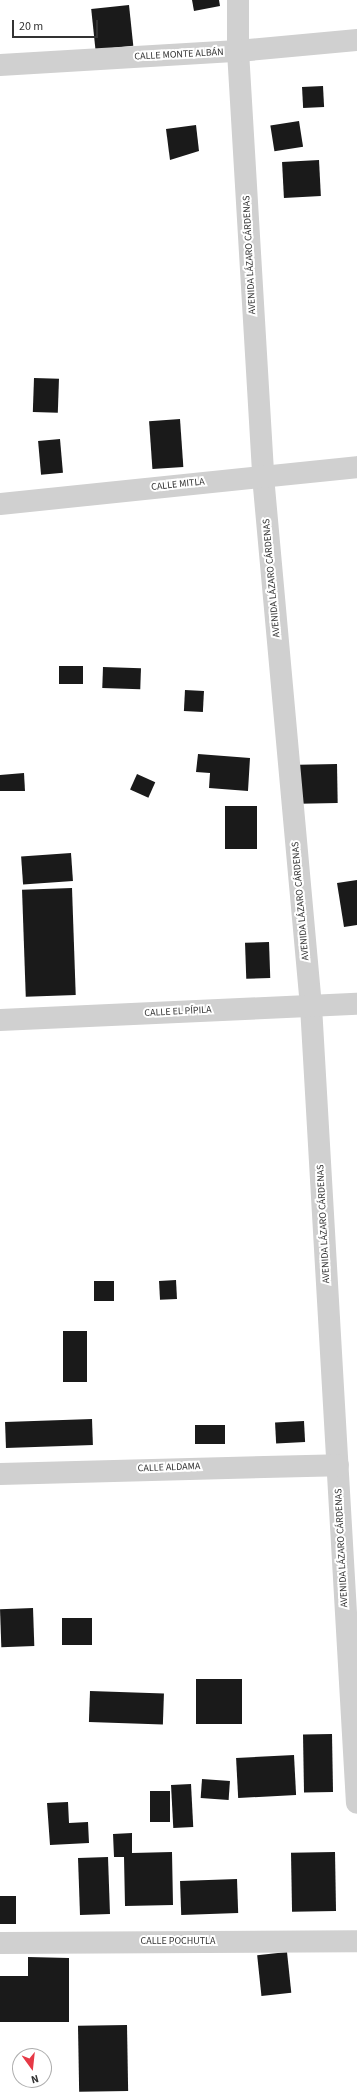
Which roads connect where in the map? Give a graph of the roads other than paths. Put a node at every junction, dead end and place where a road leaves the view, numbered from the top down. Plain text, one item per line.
1 (238, 0) edge
2 (357, 40) edge
3 (238, 51) junction
4 (0, 65) edge
5 (357, 467) edge
6 (262, 476) junction
7 (0, 504) edge
8 (357, 1004) edge
9 (311, 1006) junction
10 (0, 1020) edge
11 (338, 1465) junction
12 (0, 1474) edge
13 (357, 1803) edge
14 (357, 1942) edge
15 (0, 1943) edge

1 - 3 street, AVENIDA LÁZARO CÁRDENAS
2 - 3 street, CALLE MONTE ALBÁN
3 - 4 street, CALLE MONTE ALBÁN
3 - 6 street, AVENIDA LÁZARO CÁRDENAS
5 - 6 street, CALLE MITLA
6 - 7 street, CALLE MITLA
6 - 9 street, AVENIDA LÁZARO CÁRDENAS
8 - 9 street, CALLE EL PÍPILA
9 - 10 street, CALLE EL PÍPILA
9 - 11 street, AVENIDA LÁZARO CÁRDENAS
11 - 12 street, CALLE ALDAMA
11 - 13 street, AVENIDA LÁZARO CÁRDENAS
14 - 15 street, CALLE POCHUTLA

